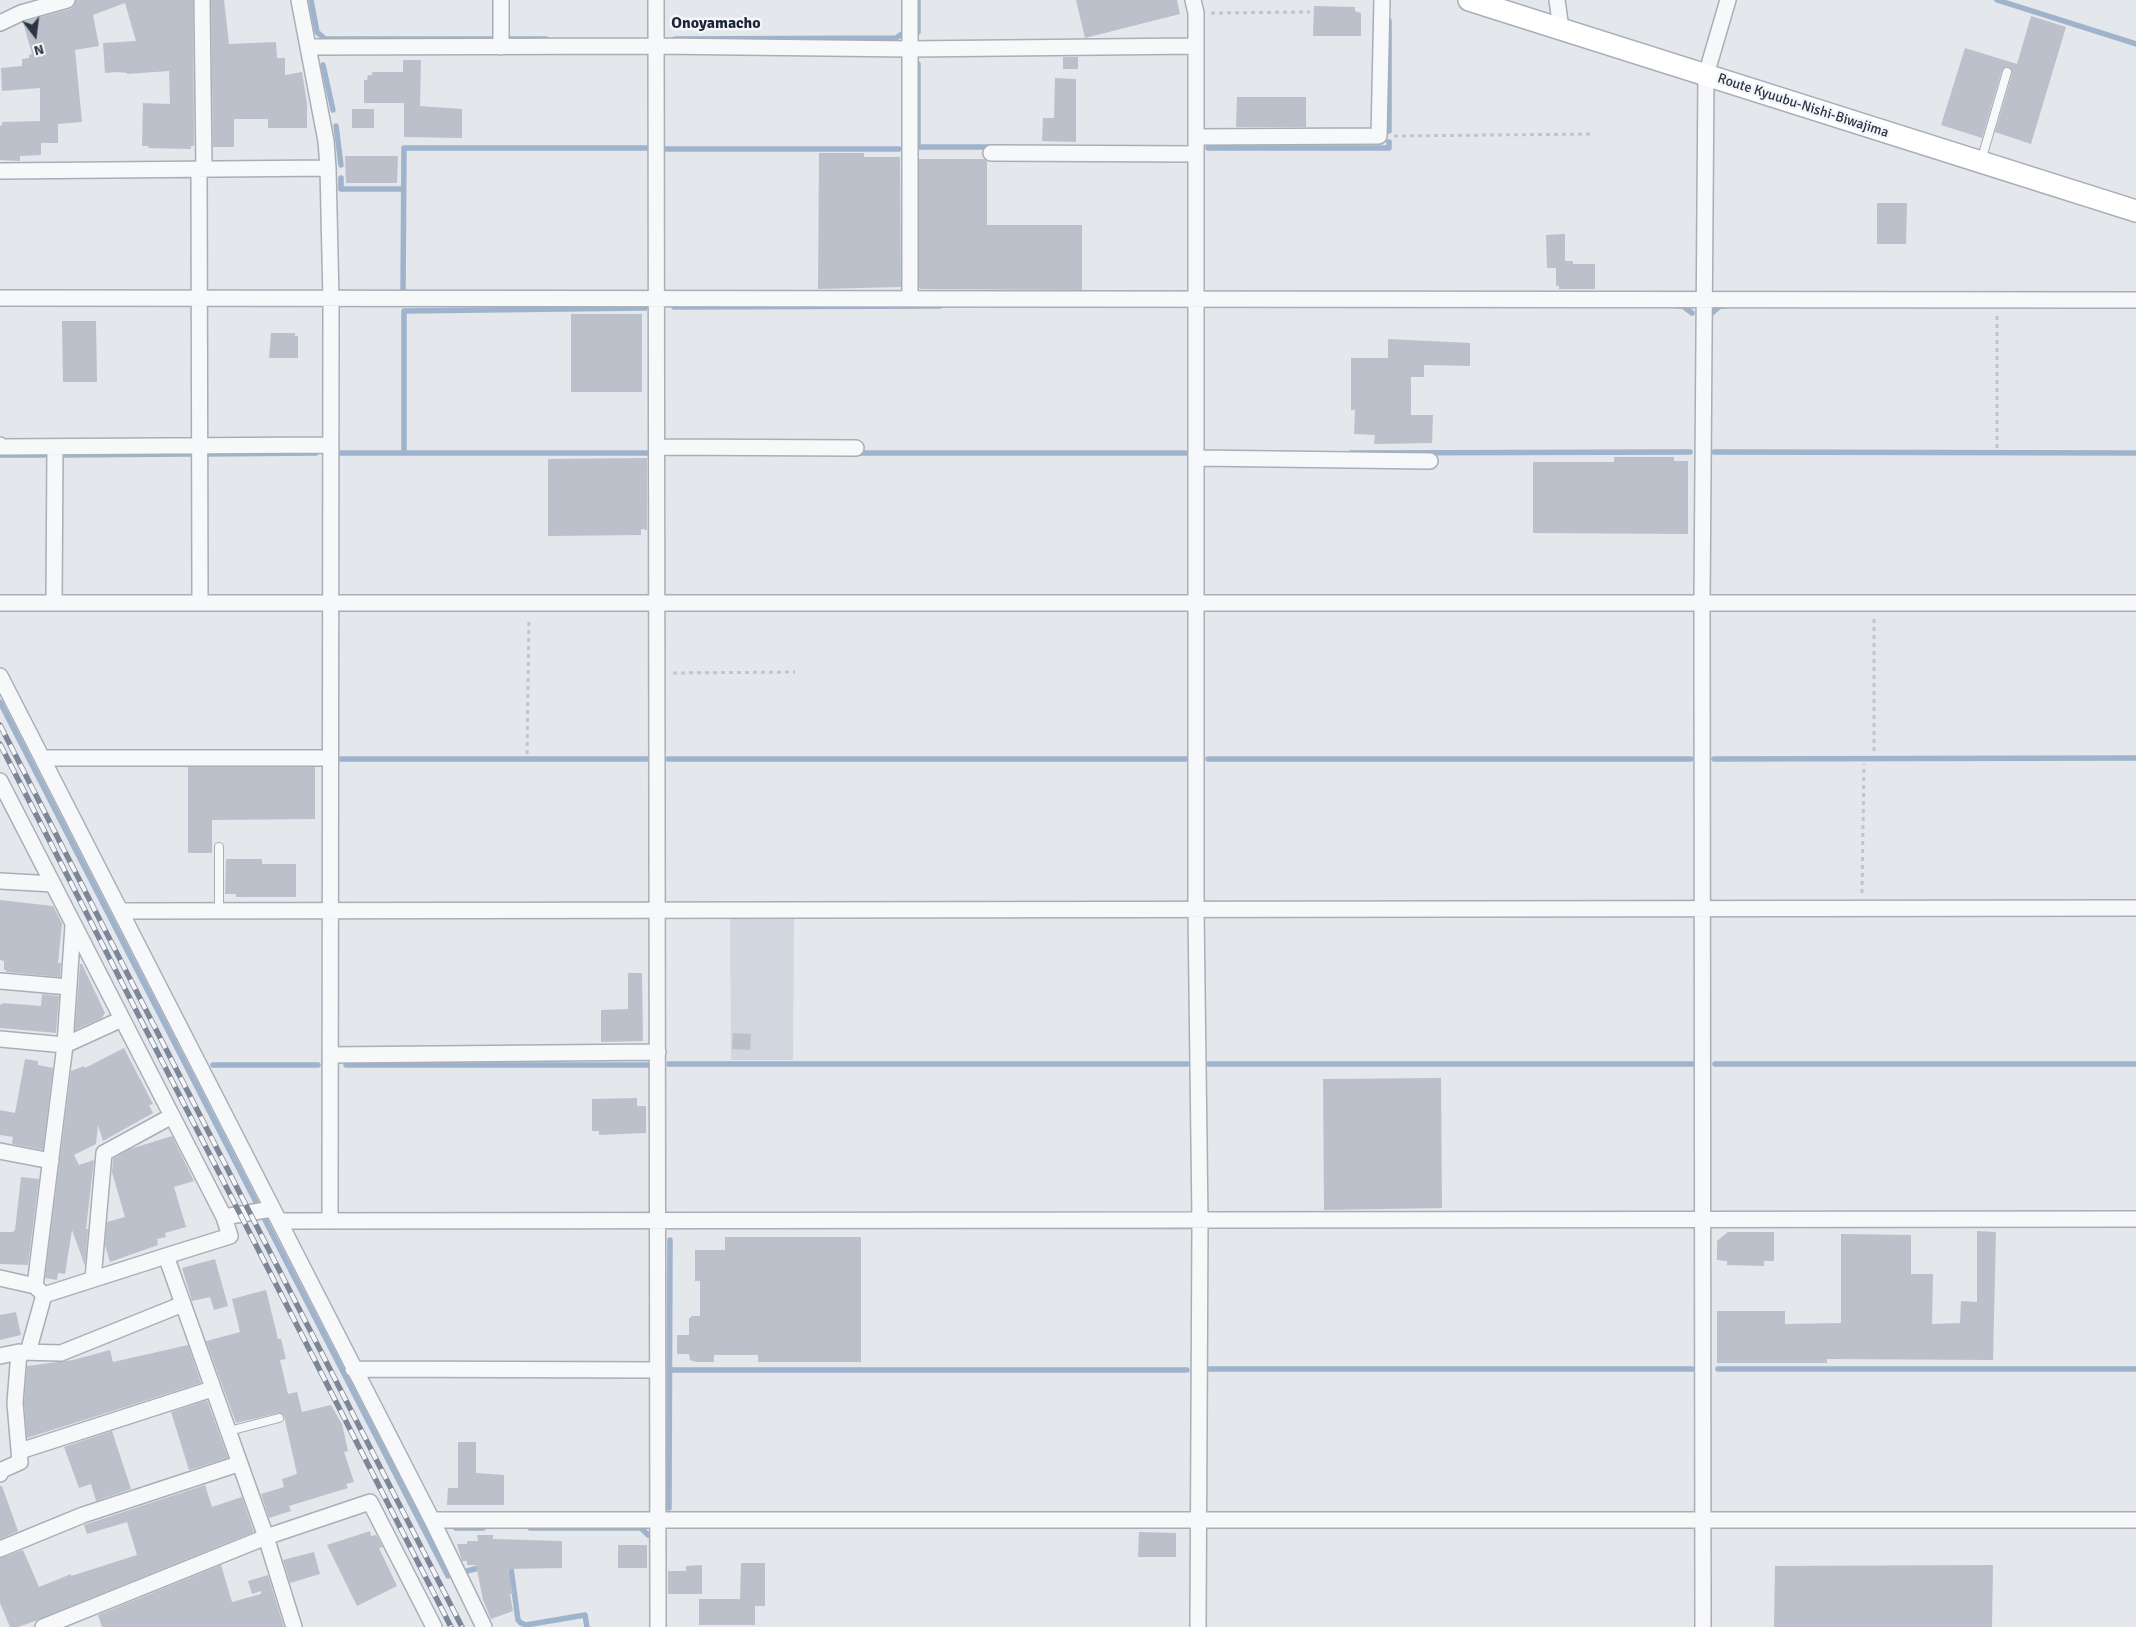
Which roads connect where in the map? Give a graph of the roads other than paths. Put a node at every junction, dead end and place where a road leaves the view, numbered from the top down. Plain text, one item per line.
1 (67, 0) edge
2 (202, 0) edge
3 (298, 0) edge
4 (501, 0) edge
5 (656, 0) edge
6 (910, 0) edge
7 (1382, 0) edge
8 (1469, 0) edge
9 (1557, 0) edge
10 (1728, 0) edge
11 (1194, 6) edge
12 (19, 7) edge
13 (0, 23) edge
14 (1561, 29) junction
15 (656, 46) junction
16 (1196, 46) junction
17 (308, 47) junction
18 (501, 47) junction
19 (910, 49) junction
20 (2007, 72) dead end
21 (1706, 75) junction
22 (1196, 136) junction
23 (991, 153) dead end
24 (1196, 154) junction
25 (1980, 162) junction
26 (328, 168) junction
27 (202, 169) junction
28 (0, 171) edge
29 (2136, 211) edge
30 (0, 298) edge
31 (910, 298) junction
32 (1196, 298) junction
33 (199, 299) junction
34 (657, 299) junction
35 (331, 300) junction
36 (1703, 300) junction
37 (2136, 300) edge
38 (0, 445) edge
39 (331, 445) junction
40 (200, 446) junction
41 (55, 447) junction
42 (657, 447) junction
43 (856, 448) dead end
44 (1196, 458) junction
45 (1430, 460) dead end
46 (0, 602) edge
47 (54, 602) junction
48 (1702, 602) junction
49 (200, 603) junction
50 (330, 603) junction
51 (658, 603) junction
52 (1196, 603) junction
53 (2136, 603) edge
54 (0, 676) edge
55 (42, 758) junction
56 (330, 758) junction
57 (0, 781) edge
58 (219, 847) dead end
59 (0, 881) edge
60 (53, 884) junction
61 (1703, 908) junction
62 (2136, 908) edge
63 (658, 910) junction
64 (1196, 910) junction
65 (120, 911) junction
66 (219, 911) junction
67 (330, 911) junction
68 (73, 925) junction
69 (0, 981) edge
70 (69, 987) junction
71 (122, 1019) junction
72 (0, 1039) edge
73 (64, 1045) junction
74 (658, 1052) junction
75 (330, 1055) junction
76 (172, 1116) junction
77 (0, 1151) edge
78 (51, 1160) junction
79 (276, 1215) junction
80 (224, 1217) junction
81 (1704, 1219) junction
82 (2136, 1219) edge
83 (1200, 1220) junction
84 (330, 1221) junction
85 (658, 1221) junction
86 (166, 1256) junction
87 (0, 1278) edge
88 (93, 1279) junction
89 (39, 1290) junction
90 (183, 1304) junction
91 (23, 1352) junction
92 (0, 1356) edge
93 (353, 1369) junction
94 (658, 1370) junction
95 (212, 1389) junction
96 (280, 1418) dead end
97 (229, 1431) junction
98 (20, 1451) junction
99 (238, 1464) junction
100 (0, 1474) edge
101 (432, 1520) junction
102 (657, 1520) junction
103 (1703, 1520) junction
104 (2136, 1520) edge
105 (1198, 1521) junction
106 (266, 1537) junction
107 (0, 1549) edge
108 (42, 1627) edge
109 (294, 1627) edge
110 (434, 1627) edge
111 (484, 1627) edge
112 (658, 1627) edge
113 (1198, 1627) edge
114 (1703, 1627) edge

1 - 12 street
2 - 27 street
3 - 17 street
4 - 18 street
5 - 15 street
6 - 19 street
7 - 22 street
8 - 14 main road, Route Kyuubu-Nishi-Biwajima
9 - 14 street
10 - 21 street
11 - 16 street
12 - 13 street
14 - 21 main road, Route Kyuubu-Nishi-Biwajima
15 - 18 street
15 - 19 street
15 - 34 street
16 - 19 street
16 - 22 street
17 - 18 street
17 - 26 street
19 - 31 street
20 - 25 lane
21 - 25 main road, Route Kyuubu-Nishi-Biwajima
21 - 36 street
22 - 24 street
23 - 24 street
24 - 32 street
25 - 29 main road, Route Kyuubu-Nishi-Biwajima
26 - 27 street
26 - 35 street
27 - 28 street
27 - 33 street
30 - 33 street
31 - 32 street
31 - 34 street
32 - 36 street
32 - 44 street
33 - 35 street
33 - 40 street
34 - 35 street
34 - 42 street
35 - 39 street
36 - 37 street
36 - 48 street
38 - 41 street
39 - 40 street
39 - 50 street
40 - 41 street
40 - 49 street
41 - 47 street
42 - 43 street
42 - 51 street
44 - 45 street
44 - 52 street
46 - 47 street
47 - 49 street
48 - 52 street
48 - 53 street
48 - 61 street
49 - 50 street
50 - 51 street
50 - 56 street
51 - 52 street
51 - 63 street
52 - 64 street
54 - 55 street
55 - 56 street
55 - 65 street
56 - 67 street
57 - 60 street
58 - 66 lane
59 - 60 street
60 - 68 street
61 - 62 street
61 - 64 street
61 - 81 street
63 - 64 street
63 - 67 street
63 - 74 street
64 - 83 street
65 - 66 street
65 - 79 street
66 - 67 street
67 - 75 street
68 - 70 street
68 - 71 street
69 - 70 street
70 - 73 street
71 - 73 street
71 - 76 street
72 - 73 street
73 - 78 street
74 - 75 street
74 - 85 street
75 - 84 street
76 - 80 street
76 - 88 street
77 - 78 street
78 - 89 street
79 - 80 street
79 - 84 street
79 - 93 street
80 - 86 street
81 - 82 street
81 - 83 street
81 - 103 street
83 - 85 street
83 - 105 street
84 - 85 street
85 - 94 street
86 - 88 street
86 - 90 street
87 - 89 street
88 - 89 street
89 - 91 street
90 - 91 street
90 - 95 street
91 - 92 street
91 - 98 street
93 - 94 street
93 - 101 street
94 - 102 street
95 - 97 street
95 - 98 street
96 - 97 lane
97 - 99 street
98 - 100 street
99 - 106 street
99 - 107 street
101 - 102 street
101 - 111 street
102 - 105 street
102 - 112 street
103 - 104 street
103 - 105 street
103 - 114 street
105 - 113 street
106 - 108 street
106 - 109 street
106 - 110 street

